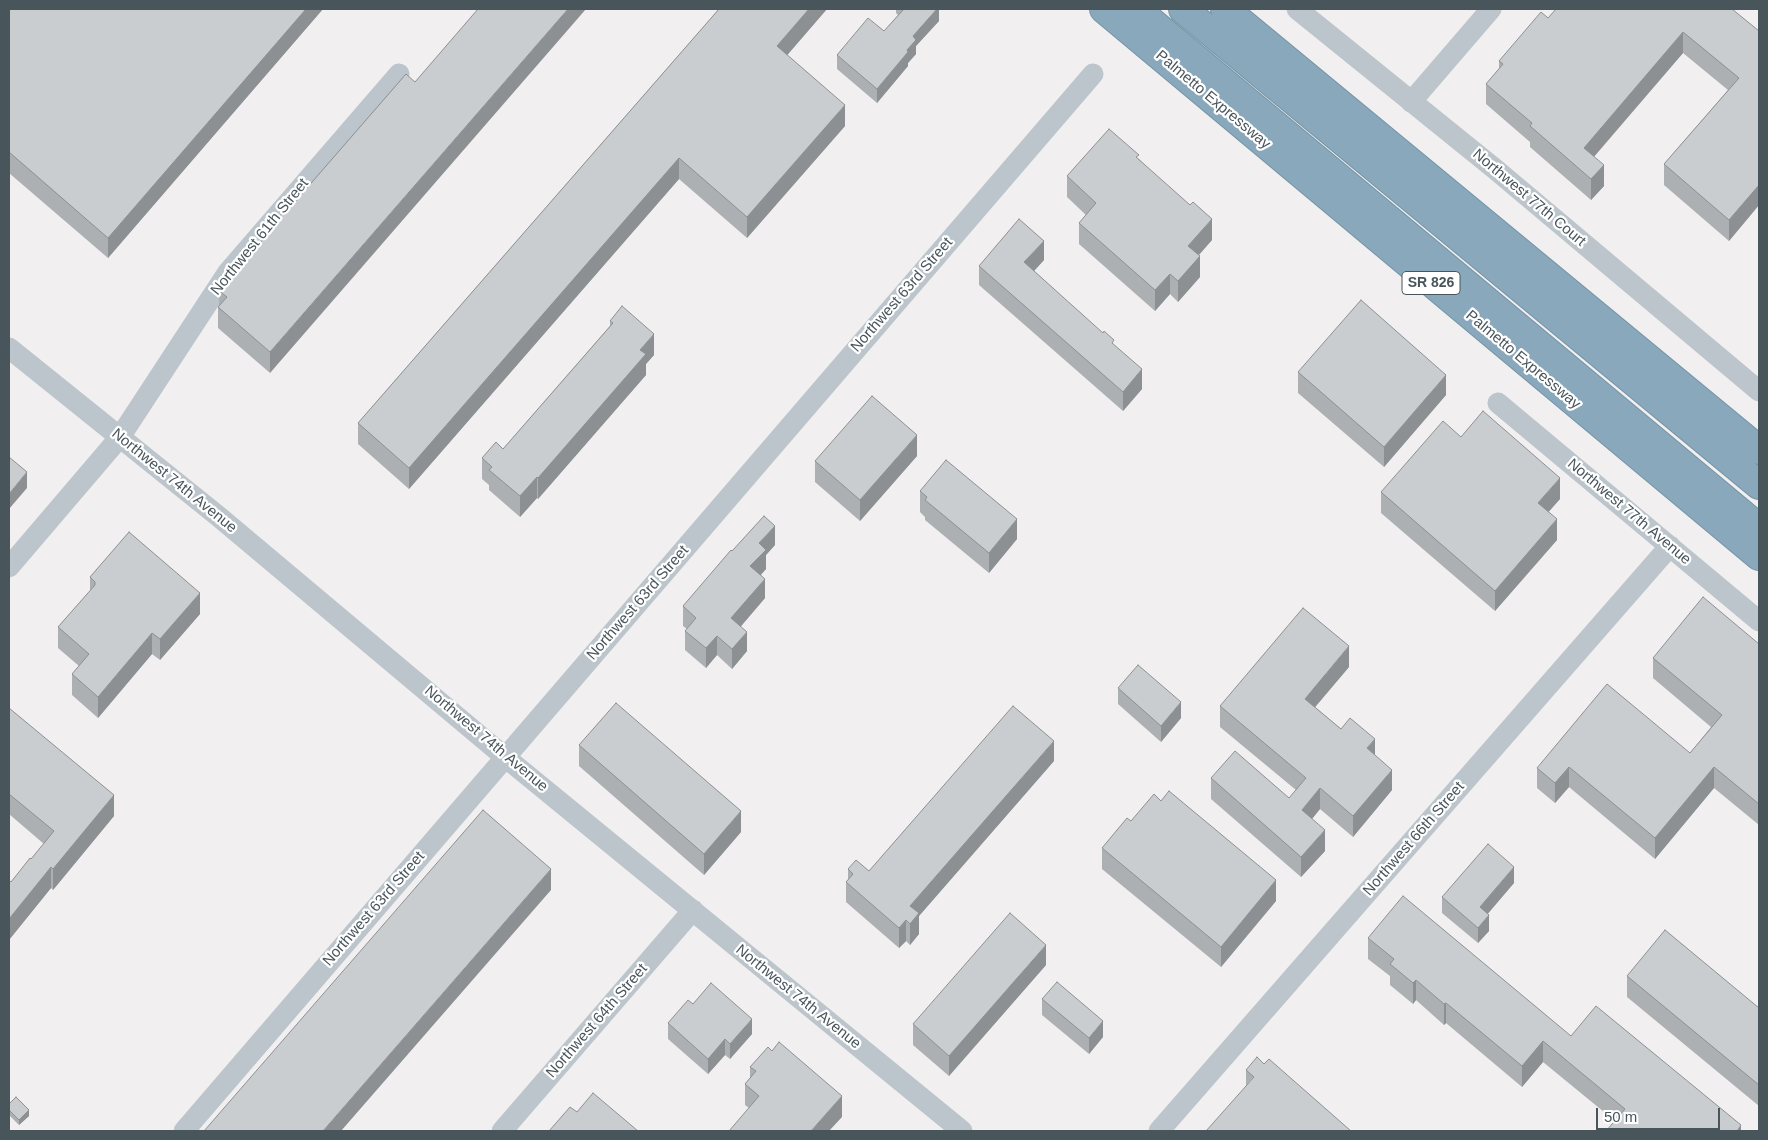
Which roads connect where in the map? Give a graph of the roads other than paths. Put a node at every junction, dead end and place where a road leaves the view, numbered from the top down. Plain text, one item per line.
1 (1104, 9) edge
2 (1136, 9) edge
3 (1183, 9) edge
4 (1225, 9) edge
5 (1297, 9) edge
6 (1491, 9) edge
7 (399, 74) dead end
8 (1093, 74) dead end
9 (1411, 102) junction
10 (9, 348) edge
11 (1759, 390) edge
12 (1498, 403) dead end
13 (120, 437) junction
14 (1759, 450) edge
15 (1759, 485) edge
16 (1759, 528) edge
17 (1670, 546) junction
18 (1759, 556) edge
19 (9, 567) edge
20 (1759, 620) edge
21 (505, 757) junction
22 (693, 910) junction
23 (184, 1131) edge
24 (502, 1131) edge
25 (962, 1131) edge
26 (1159, 1131) edge

1 - 18 highway, Palmetto Expressway / SR 826
2 - 16 highway
3 - 15 highway
4 - 14 highway
5 - 9 street, Northwest 77th Court
6 - 9 street
7 - 13 street, Northwest 61th Street
8 - 21 street, Northwest 63rd Street
9 - 11 street, Northwest 77th Court
10 - 13 street, Northwest 74th Avenue
12 - 17 street, Northwest 77th Avenue
13 - 19 street, Northwest 61th Street
13 - 21 street, Northwest 74th Avenue
17 - 20 street, Northwest 77th Avenue
17 - 26 street, Northwest 66th Street
21 - 22 street, Northwest 74th Avenue
21 - 23 street, Northwest 63rd Street
22 - 24 street, Northwest 64th Street
22 - 25 street, Northwest 74th Avenue

